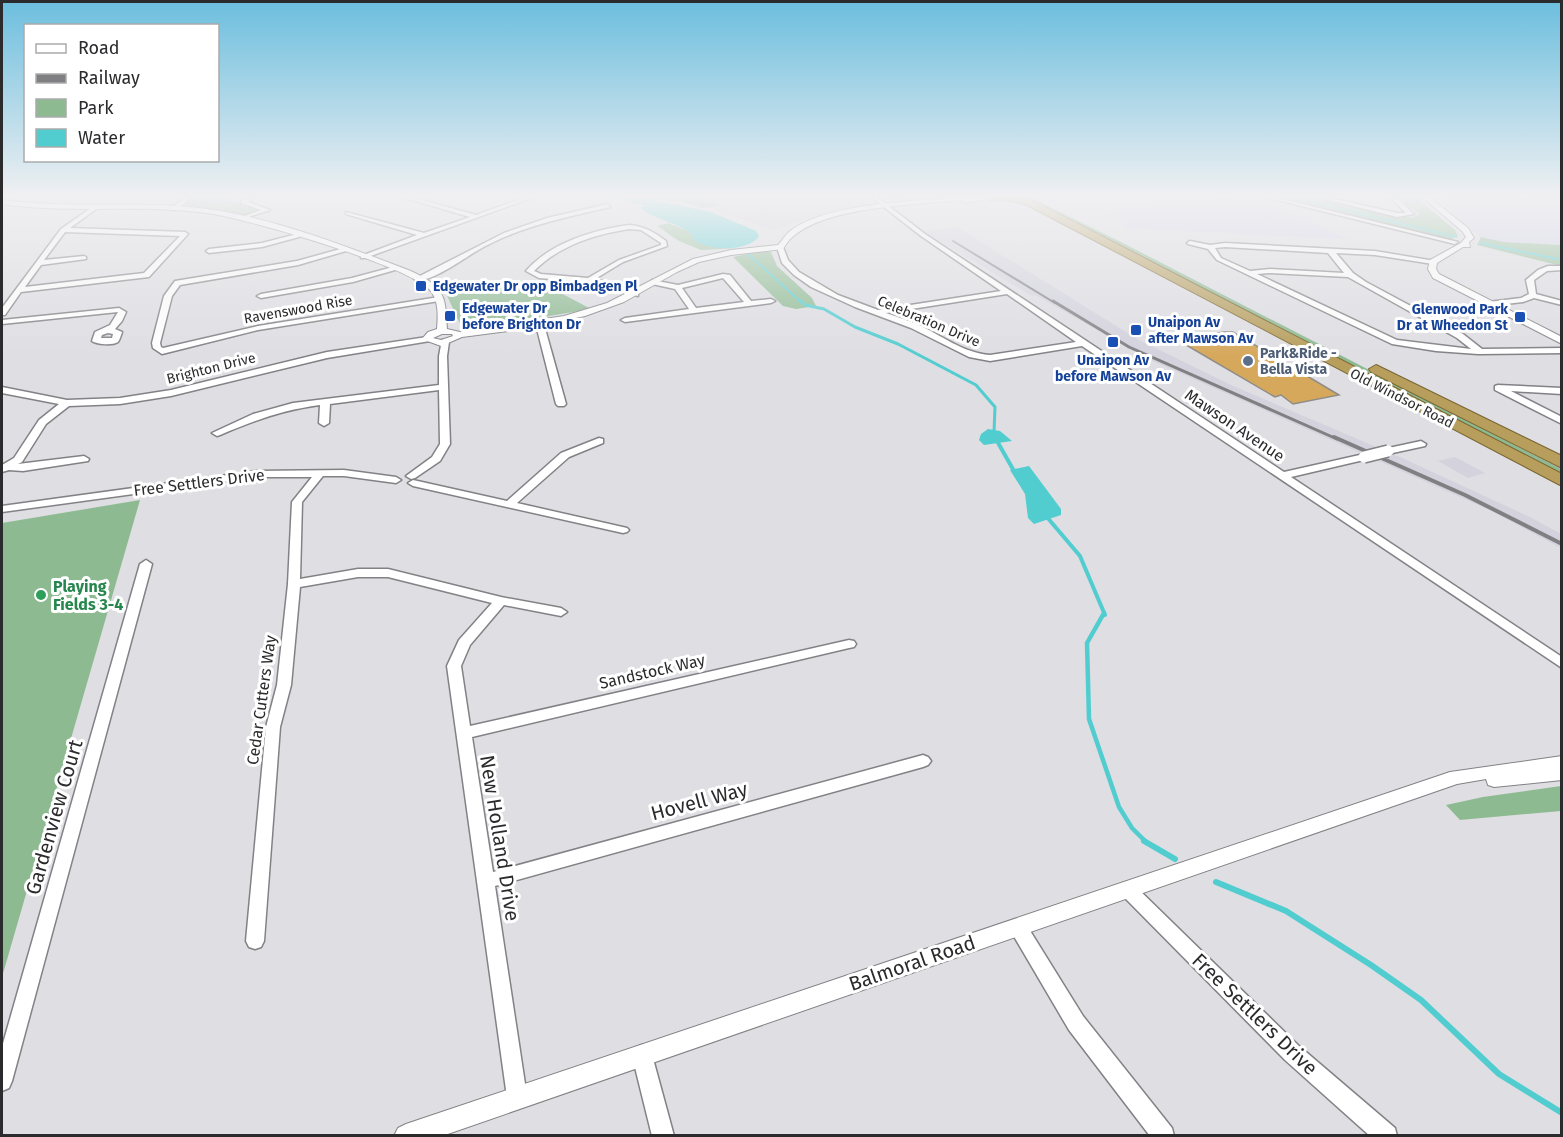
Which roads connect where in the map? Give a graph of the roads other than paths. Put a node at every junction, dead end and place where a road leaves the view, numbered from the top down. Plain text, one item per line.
1 (47, 250) edge
2 (170, 250) edge
3 (217, 250) edge
4 (344, 250) joint
5 (382, 250) edge
6 (475, 250) edge
7 (559, 250) edge
8 (654, 250) edge
9 (759, 250) edge
10 (780, 250) edge
11 (945, 250) edge
12 (1127, 250) edge
13 (1133, 250) edge
14 (1212, 250) edge
15 (1330, 250) joint
16 (1450, 250) edge
17 (209, 251) dead end
18 (363, 257) junction
19 (84, 258) dead end
20 (1433, 262) junction
21 (37, 263) junction
22 (1562, 268) edge
23 (393, 269) junction
24 (1250, 273) junction
25 (1350, 275) junction
26 (417, 279) junction
27 (589, 280) junction
28 (654, 282) junction
29 (678, 286) junction
30 (18, 290) junction
31 (635, 294) junction
32 (1011, 294) junction
33 (1533, 295) junction
34 (261, 296) dead end
35 (439, 299) junction
36 (771, 301) dead end
37 (1562, 303) edge
38 (750, 304) junction
39 (1488, 304) junction
40 (694, 311) junction
41 (878, 312) junction
42 (2, 313) edge
43 (890, 317) junction
44 (625, 320) dead end
45 (2, 322) edge
46 (540, 325) junction
47 (110, 331) dead end
48 (442, 331) junction
49 (459, 335) junction
50 (427, 339) junction
51 (1562, 341) edge
52 (445, 342) junction
53 (1083, 343) junction
54 (1478, 350) junction
55 (1562, 350) edge
56 (444, 387) junction
57 (2, 390) edge
58 (1562, 391) edge
59 (325, 401) junction
60 (67, 403) junction
61 (561, 404) dead end
62 (1562, 421) edge
63 (324, 423) dead end
64 (217, 433) dead end
65 (599, 441) dead end
66 (1421, 444) dead end
67 (84, 459) dead end
68 (1562, 464) edge
69 (6, 468) edge
70 (321, 472) junction
71 (1281, 476) junction
72 (412, 480) junction
73 (1562, 481) edge
74 (511, 503) junction
75 (2, 510) edge
76 (623, 530) dead end
77 (146, 564) dead end
78 (294, 584) junction
79 (501, 601) junction
80 (561, 612) dead end
81 (849, 644) dead end
82 (1562, 664) edge
83 (464, 733) junction
84 (923, 761) dead end
85 (1562, 762) edge
86 (1562, 773) edge
87 (1417, 791) junction
88 (486, 881) junction
89 (1127, 890) junction
90 (1018, 927) junction
91 (255, 941) dead end
92 (642, 1055) junction
93 (2, 1081) edge
94 (517, 1097) junction
95 (406, 1136) edge
96 (663, 1136) edge
97 (1164, 1136) edge
98 (1387, 1136) edge

1 - 21 street
2 - 30 street
3 - 17 street
4 - 18 street
4 - 35 street, Ravenswood Rise
5 - 18 street
6 - 26 street
7 - 27 street
8 - 27 street
9 - 28 street
10 - 41 street, Celebration Drive
11 - 32 street, Mawson Avenue
12 - 73 highway, Old Windsor Road
13 - 68 highway, Old Windsor Road
14 - 24 street
15 - 20 street
15 - 25 street
16 - 20 street
18 - 23 street
19 - 21 street
20 - 39 street
21 - 30 street
22 - 33 street
23 - 26 street
23 - 34 street
24 - 25 street
24 - 54 street
25 - 54 street
26 - 35 street
27 - 31 street
28 - 29 street
28 - 31 street
29 - 38 street
29 - 40 street
30 - 42 street
31 - 46 street
32 - 41 street
32 - 43 street
32 - 53 street, Mawson Avenue
33 - 37 street
33 - 39 street
35 - 48 street
36 - 38 street
38 - 40 street
39 - 51 street
40 - 44 street
41 - 43 street, Celebration Drive
43 - 53 street, Celebration Drive
45 - 47 street
46 - 49 street
46 - 61 street
48 - 49 street
48 - 50 street
49 - 52 street
50 - 52 street
50 - 60 street, Brighton Drive
52 - 56 street
53 - 71 street, Mawson Avenue
54 - 55 street
56 - 59 street
56 - 72 street
57 - 60 street, Brighton Drive
58 - 62 street
59 - 63 street
59 - 64 street
60 - 69 street
65 - 74 street
66 - 71 street, bridge
67 - 69 street
70 - 72 street, Free Settlers Drive
70 - 75 street, Free Settlers Drive
70 - 78 street, Cedar Cutters Way
71 - 82 street, Mawson Avenue
72 - 74 street
74 - 76 street
77 - 93 street, Gardenview Court
78 - 79 street
78 - 91 street, Cedar Cutters Way
79 - 80 street
79 - 83 street, New Holland Drive
81 - 83 street, Sandstock Way
83 - 88 street, New Holland Drive
84 - 88 street, Hovell Way
85 - 87 street, Balmoral Road
86 - 87 street, Balmoral Road
87 - 89 street, Balmoral Road
88 - 94 street, New Holland Drive
89 - 90 street, Balmoral Road
89 - 98 street, Free Settlers Drive
90 - 92 street, Balmoral Road
90 - 97 street
92 - 94 street, Balmoral Road
92 - 96 street
94 - 95 street, Balmoral Road

